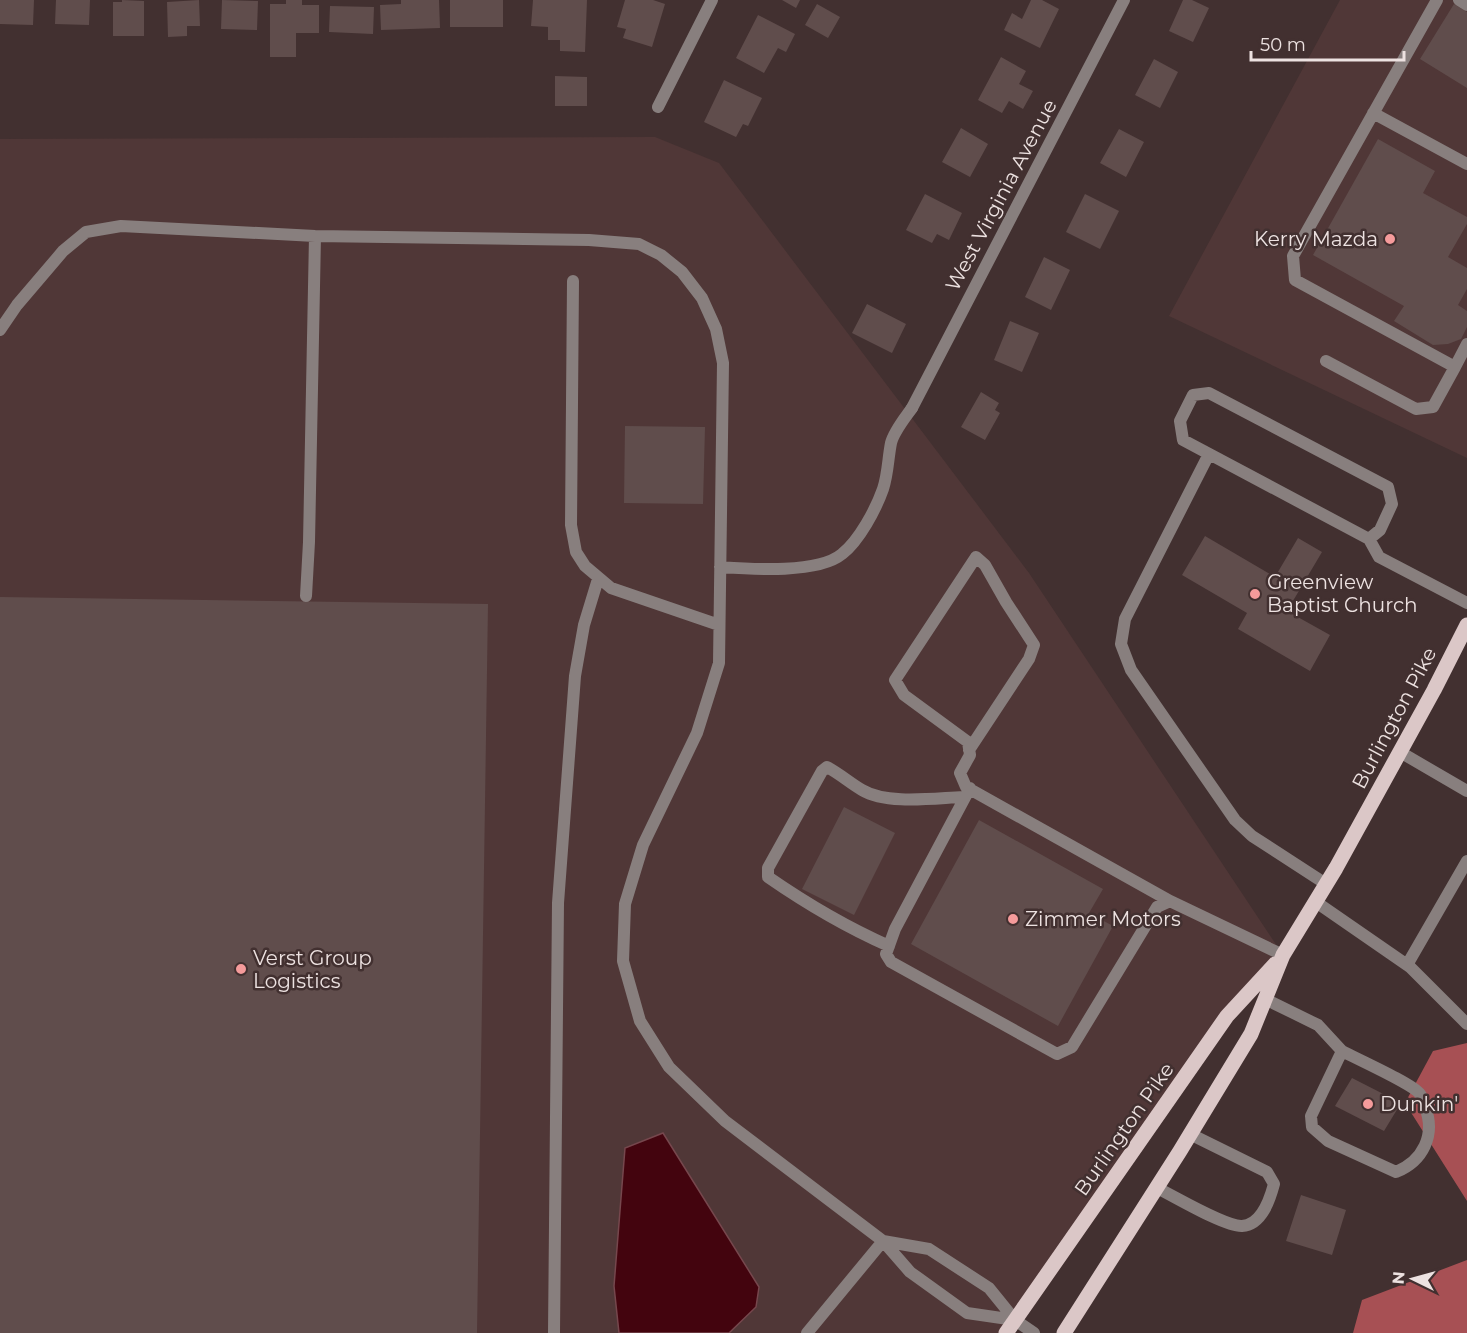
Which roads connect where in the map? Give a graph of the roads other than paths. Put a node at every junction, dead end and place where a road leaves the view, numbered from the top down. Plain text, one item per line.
1 (712, 0) edge
2 (1124, 0) edge
3 (1437, 0) edge
4 (1459, 0) edge
5 (1467, 5) edge
6 (658, 107) dead end
7 (1373, 113) junction
8 (1467, 164) edge
9 (315, 236) junction
10 (573, 281) dead end
11 (0, 330) edge
12 (1467, 344) edge
13 (1326, 361) dead end
14 (1455, 367) junction
15 (1209, 454) junction
16 (1369, 539) junction
17 (720, 567) junction
18 (598, 579) junction
19 (306, 596) dead end
20 (1467, 603) edge
21 (719, 625) junction
22 (1466, 630) edge
23 (969, 750) junction
24 (1400, 752) junction
25 (1467, 791) edge
26 (967, 793) junction
27 (1467, 861) edge
28 (1326, 884) junction
29 (1170, 901) junction
30 (1316, 902) junction
31 (889, 946) junction
32 (1283, 956) junction
33 (1407, 965) junction
34 (1265, 999) junction
35 (1467, 1024) edge
36 (1342, 1052) junction
37 (1190, 1134) junction
38 (1157, 1188) junction
39 (883, 1241) junction
40 (1011, 1327) edge
41 (554, 1333) edge
42 (807, 1333) edge
43 (1034, 1333) edge
44 (1064, 1333) edge

1 - 6 street
2 - 17 street, West Virginia Avenue
3 - 7 street
4 - 5 street
7 - 8 street
7 - 14 street
9 - 11 street
9 - 17 street
9 - 19 street
10 - 18 street
12 - 14 street
13 - 14 street
15 - 16 street
15 - 16 street
15 - 28 street
16 - 20 street
17 - 21 street
18 - 21 street
18 - 41 street
21 - 39 street
22 - 24 main road, Burlington Pike
23 - 23 street
23 - 26 street
24 - 25 street
24 - 28 main road, Burlington Pike
26 - 29 street
26 - 31 street
26 - 31 street
27 - 33 street
28 - 30 main road, Burlington Pike
29 - 31 street
29 - 32 street
30 - 32 main road, Burlington Pike
30 - 33 street
32 - 34 main road, Burlington Pike
32 - 40 main road, Burlington Pike
33 - 35 street
34 - 36 street
34 - 37 main road, Burlington Pike
36 - 36 street
37 - 38 main road, Burlington Pike
37 - 38 street
38 - 44 main road, Burlington Pike
39 - 40 street
39 - 40 street
39 - 42 street
40 - 43 street

